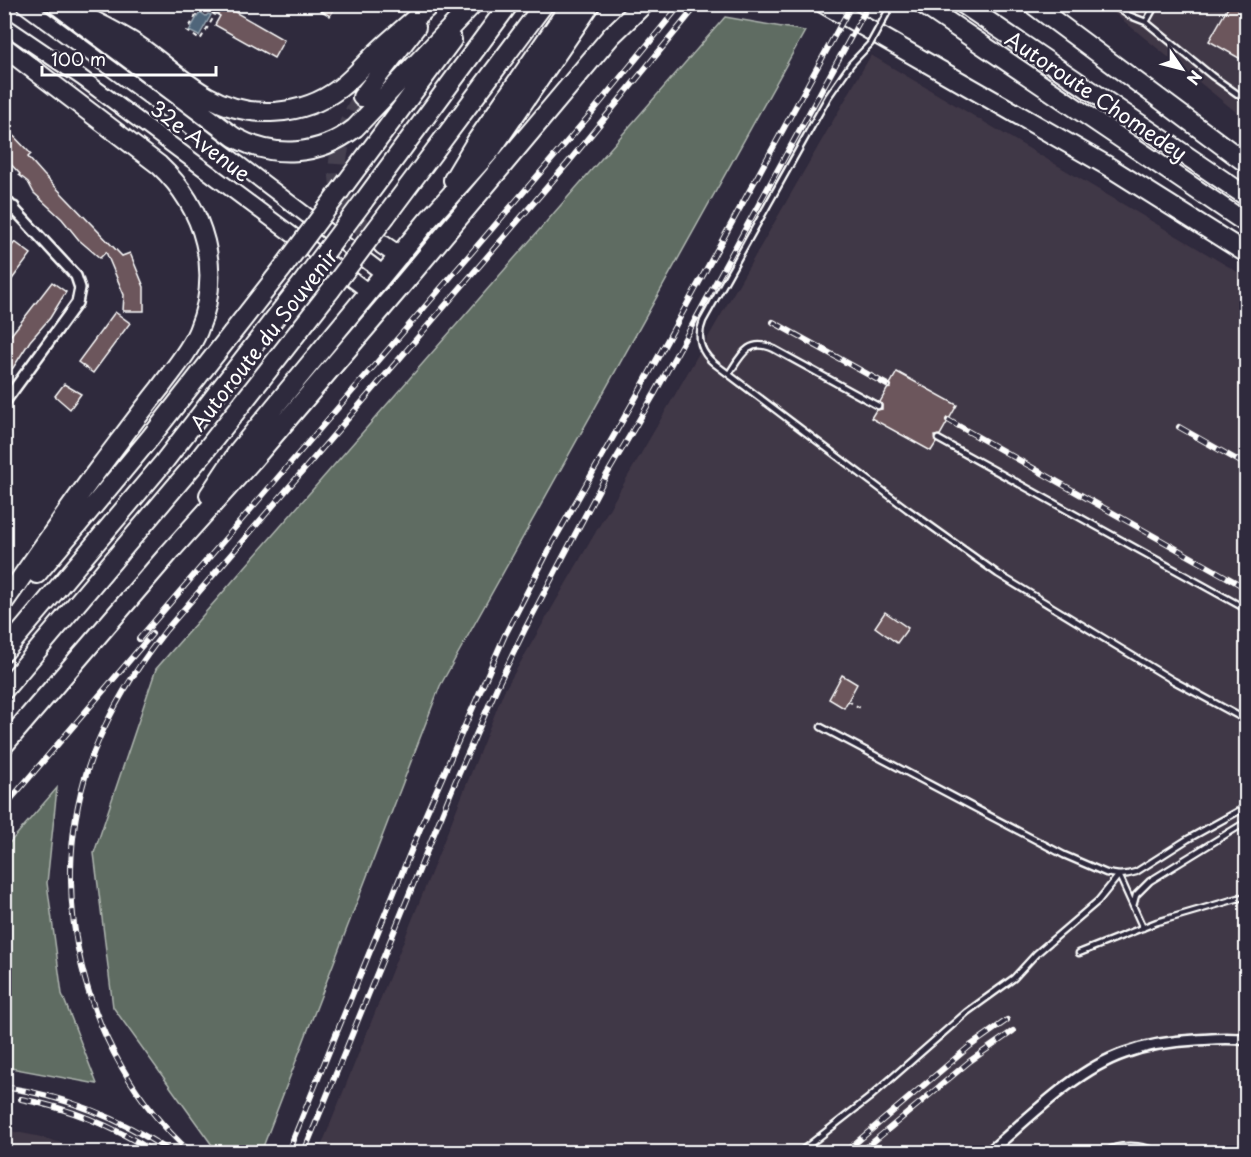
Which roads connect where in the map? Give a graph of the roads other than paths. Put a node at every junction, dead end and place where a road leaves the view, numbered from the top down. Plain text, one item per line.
1 (23, 4) edge
2 (56, 4) edge
3 (67, 4) edge
4 (432, 4) edge
5 (473, 4) edge
6 (478, 4) edge
7 (509, 4) edge
8 (544, 4) edge
9 (571, 4) edge
10 (591, 4) edge
11 (644, 4) edge
12 (824, 4) edge
13 (892, 4) edge
14 (922, 4) edge
15 (963, 4) edge
16 (1032, 4) edge
17 (1112, 4) edge
18 (1156, 4) edge
19 (1146, 22) junction
20 (4, 25) edge
21 (4, 47) edge
22 (362, 97) tunnel mouth
23 (1246, 100) edge
24 (1246, 163) edge
25 (1246, 196) edge
26 (4, 198) edge
27 (14, 207) junction
28 (4, 219) edge
29 (428, 220) junction
30 (1246, 223) edge
31 (383, 245) tunnel mouth
32 (1246, 253) edge
33 (399, 256) junction
34 (384, 274) junction
35 (369, 292) junction
36 (729, 374) junction
37 (4, 403) edge
38 (878, 406) dead end
39 (938, 439) dead end
40 (169, 553) junction
41 (4, 602) edge
42 (1246, 609) edge
43 (4, 612) edge
44 (4, 652) edge
45 (4, 690) edge
46 (1246, 720) edge
47 (821, 727) dead end
48 (4, 745) edge
49 (1246, 807) edge
50 (1246, 822) edge
51 (1119, 875) junction
52 (1246, 896) edge
53 (1133, 906) junction
54 (1143, 928) junction
55 (1079, 953) dead end
56 (1246, 1040) edge
57 (800, 1152) edge
58 (989, 1152) edge
59 (1106, 1152) edge
60 (1156, 1152) edge

1 - 34 main road, 32e Avenue
2 - 5 highway
3 - 4 highway
4 - 22 highway
6 - 43 highway, bridge
7 - 44 highway, Autoroute du Souvenir, bridge
8 - 45 highway, Autoroute du Souvenir, bridge
9 - 29 highway
10 - 29 highway
11 - 40 highway
12 - 32 highway
13 - 36 lane, bridge
14 - 30 highway, Autoroute Chomedey
15 - 25 highway, Autoroute Chomedey
16 - 24 highway
17 - 19 lane
18 - 19 lane
19 - 23 lane
20 - 35 main road, 32e Avenue
21 - 41 highway
26 - 27 street
27 - 28 street
27 - 37 street
29 - 33 highway
31 - 33 highway
33 - 34 highway
34 - 35 highway
35 - 40 highway
36 - 38 lane
36 - 46 lane
39 - 42 lane
40 - 48 highway
47 - 51 lane
49 - 51 lane
50 - 53 lane
51 - 53 lane
51 - 57 lane
52 - 54 lane
53 - 54 lane
54 - 55 lane
56 - 58 street
59 - 60 lane

